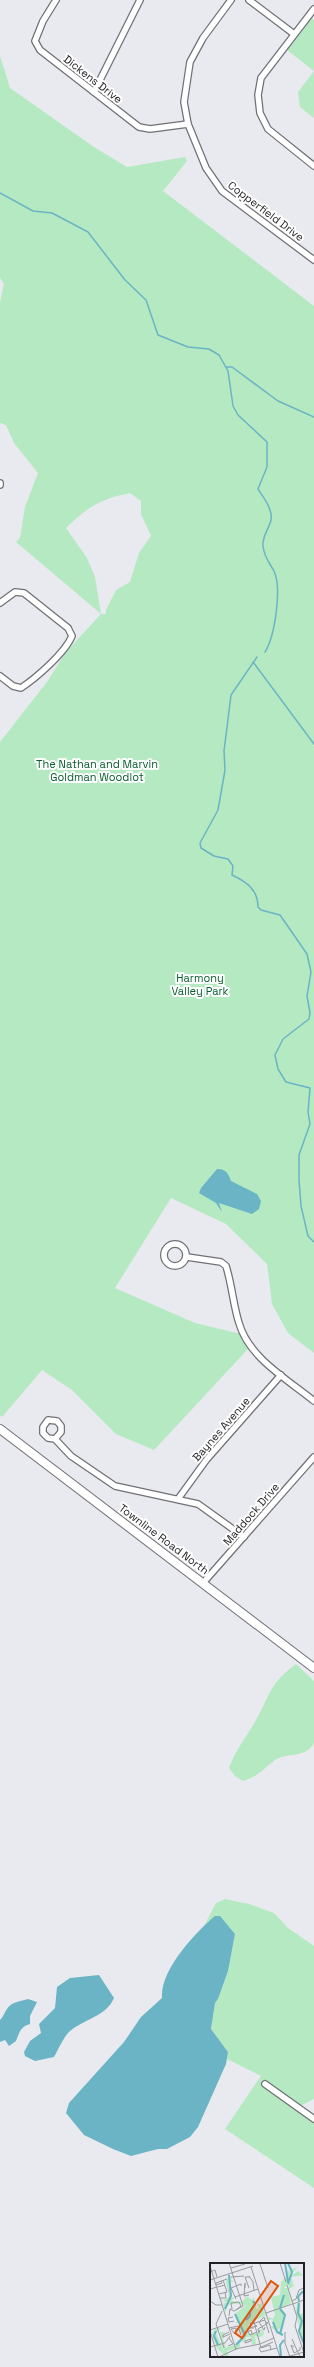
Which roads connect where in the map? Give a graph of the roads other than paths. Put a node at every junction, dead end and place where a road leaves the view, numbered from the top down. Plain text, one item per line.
1 (56, 0) edge
2 (140, 0) edge
3 (231, 0) edge
4 (249, 0) edge
5 (314, 9) edge
6 (294, 34) junction
7 (94, 92) junction
8 (188, 124) junction
9 (314, 166) edge
10 (314, 260) edge
11 (0, 604) edge
12 (0, 676) edge
13 (187, 1257) dead end
14 (282, 1375) junction
15 (314, 1400) edge
16 (0, 1429) edge
17 (55, 1439) dead end
18 (314, 1458) edge
19 (178, 1499) junction
20 (244, 1537) junction
21 (203, 1583) junction
22 (314, 1668) edge
23 (265, 2084) dead end
24 (314, 2119) edge

1 - 7 street, Dickens Drive
2 - 7 street
3 - 8 street, Copperfield Drive
4 - 6 street
5 - 6 street
6 - 9 street
7 - 8 street, Dickens Drive
8 - 10 street, Copperfield Drive
11 - 12 street
13 - 14 street
14 - 15 street
14 - 19 street, Baynes Avenue
16 - 21 main road, Townline Road North
17 - 19 street
18 - 20 street, Maddock Drive
19 - 20 street
20 - 21 street, Maddock Drive
21 - 22 main road, Townline Road North
23 - 24 street

